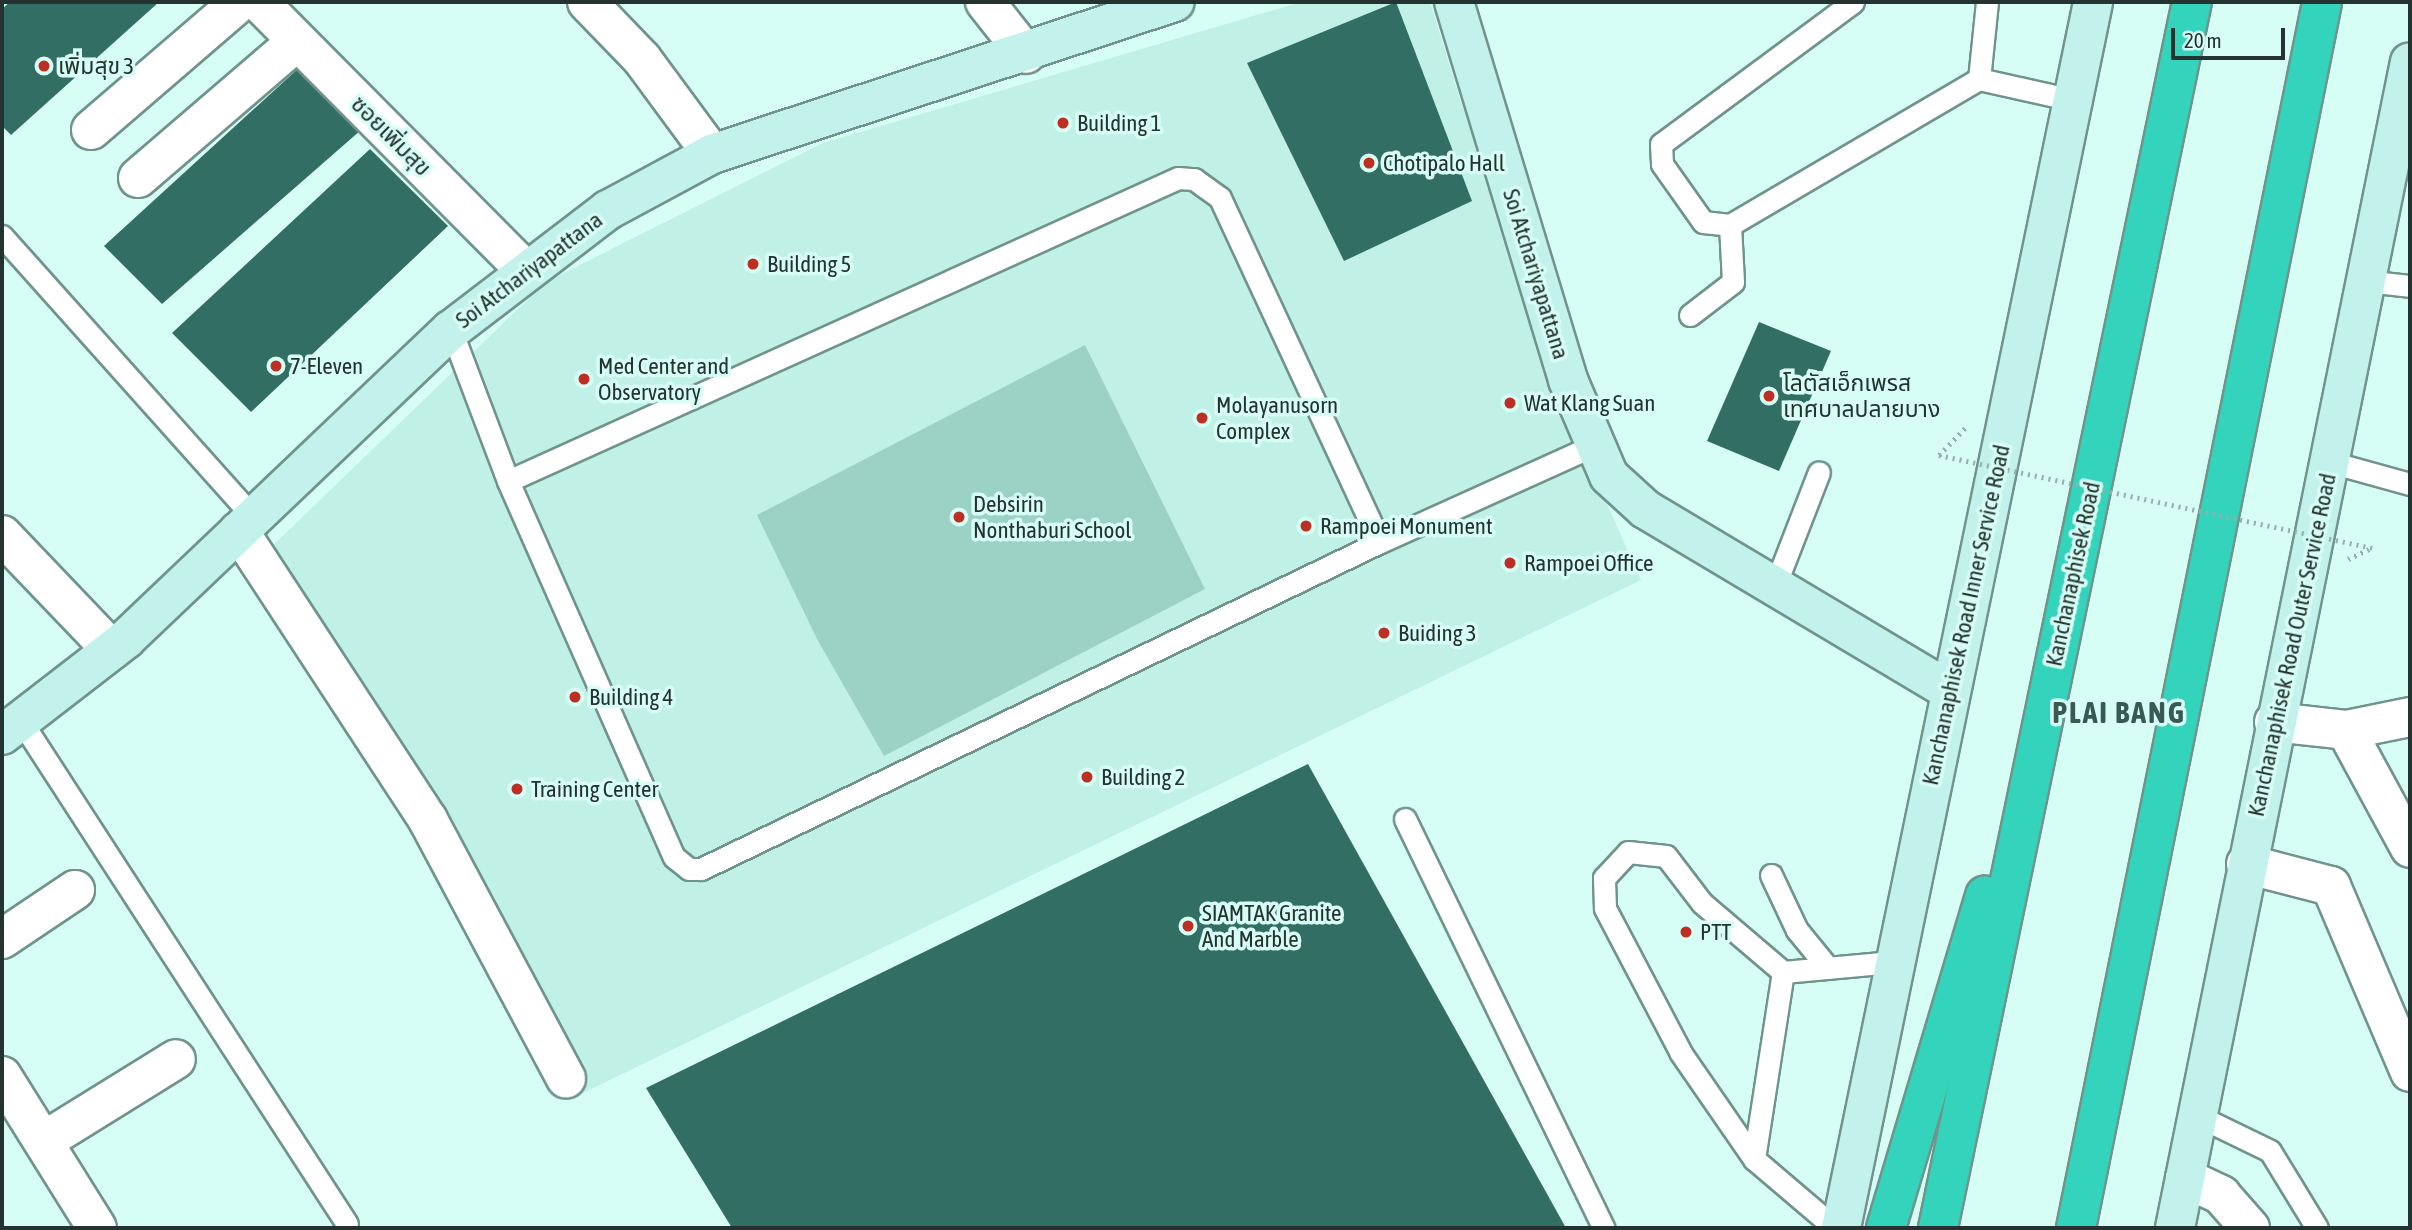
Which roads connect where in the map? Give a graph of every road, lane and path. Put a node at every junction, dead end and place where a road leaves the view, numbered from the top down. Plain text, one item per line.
1 (240, 2) edge
2 (259, 2) edge
3 (587, 2) edge
4 (985, 2) edge
5 (1175, 2) edge
6 (1454, 2) edge
7 (1853, 2) edge
8 (1987, 2) edge
9 (2093, 2) edge
10 (2192, 2) edge
11 (2322, 2) edge
12 (297, 41) junction
13 (1027, 54) junction
14 (2410, 62) edge
15 (1979, 79) junction
16 (2073, 100) junction
17 (2404, 128) edge
18 (91, 130) dead end
19 (712, 155) junction
20 (138, 178) dead end
21 (1730, 225) junction
22 (2, 236) edge
23 (524, 269) junction
24 (2366, 281) junction
25 (2410, 286) edge
26 (1690, 315) dead end
27 (451, 330) junction
28 (1593, 446) junction
29 (1939, 455) dead end
30 (2330, 462) junction
31 (1819, 472) dead end
32 (508, 481) junction
33 (2410, 484) edge
34 (246, 524) junction
35 (1380, 542) junction
36 (5, 543) edge
37 (2372, 548) dead end
38 (1774, 588) junction
39 (112, 650) junction
40 (1950, 691) junction
41 (2410, 717) edge
42 (2274, 722) junction
43 (11, 728) edge
44 (2346, 730) junction
45 (1405, 819) dead end
46 (2019, 829) junction
47 (2410, 848) edge
48 (2246, 864) junction
49 (1771, 875) dead end
50 (75, 890) dead end
51 (2, 939) edge
52 (1893, 962) junction
53 (1828, 968) junction
54 (1783, 972) junction
55 (176, 1059) dead end
56 (2410, 1072) edge
57 (2, 1076) edge
58 (566, 1078) dead end
59 (2196, 1115) junction
60 (44, 1141) junction
61 (1754, 1159) junction
62 (2185, 1178) junction
63 (347, 1224) dead end
64 (97, 1228) edge
65 (1604, 1228) edge
66 (1835, 1228) edge
67 (1841, 1228) edge
68 (1886, 1228) edge
69 (1938, 1228) edge
70 (2076, 1228) edge
71 (2175, 1228) edge
72 (2250, 1228) edge
73 (2317, 1228) edge

1 - 18 street
2 - 12 street, ซอยเพิ่มสุข
3 - 19 street
4 - 13 street
5 - 13 main road, Soi Atchariyapattana
6 - 28 main road, Soi Atchariyapattana
7 - 21 lane
8 - 15 lane
9 - 16 main road, Kanchanaphisek Road Inner Service Road
10 - 46 highway, Kanchanaphisek Road
11 - 70 highway
12 - 20 street
12 - 23 street, ซอยเพิ่มสุข
13 - 19 main road, Soi Atchariyapattana
14 - 17 main road, Kanchanaphisek Road Outer Service Road
15 - 16 lane
15 - 21 lane
16 - 40 main road, Kanchanaphisek Road Inner Service Road
17 - 24 main road, Kanchanaphisek Road Outer Service Road
19 - 23 main road, Soi Atchariyapattana
21 - 26 lane
22 - 34 lane
23 - 27 main road, Soi Atchariyapattana
24 - 25 lane
24 - 30 main road, Kanchanaphisek Road Outer Service Road
27 - 32 lane
27 - 34 main road, Soi Atchariyapattana
28 - 35 lane
28 - 38 main road, Soi Atchariyapattana
29 - 37 path, bridge
30 - 33 lane
30 - 42 main road, Kanchanaphisek Road Outer Service Road
31 - 38 lane
32 - 35 lane
32 - 35 lane
34 - 39 main road, Soi Atchariyapattana
34 - 58 street
36 - 39 street
38 - 40 main road, Soi Atchariyapattana
39 - 43 main road, Soi Atchariyapattana
40 - 52 main road, Kanchanaphisek Road Inner Service Road
41 - 44 street
42 - 44 street
42 - 48 main road, Kanchanaphisek Road Outer Service Road
43 - 63 lane
44 - 47 street
45 - 65 lane
46 - 68 highway
46 - 69 highway, Kanchanaphisek Road
48 - 56 street
48 - 59 main road, Kanchanaphisek Road Outer Service Road
49 - 53 lane
50 - 51 street
52 - 53 lane
52 - 67 main road, Kanchanaphisek Road Inner Service Road
53 - 54 lane
54 - 61 lane
54 - 61 lane
55 - 60 street
57 - 60 street
59 - 62 main road, Kanchanaphisek Road Outer Service Road
59 - 73 lane
60 - 64 street
61 - 66 lane
62 - 71 main road, Kanchanaphisek Road Outer Service Road
62 - 72 street

